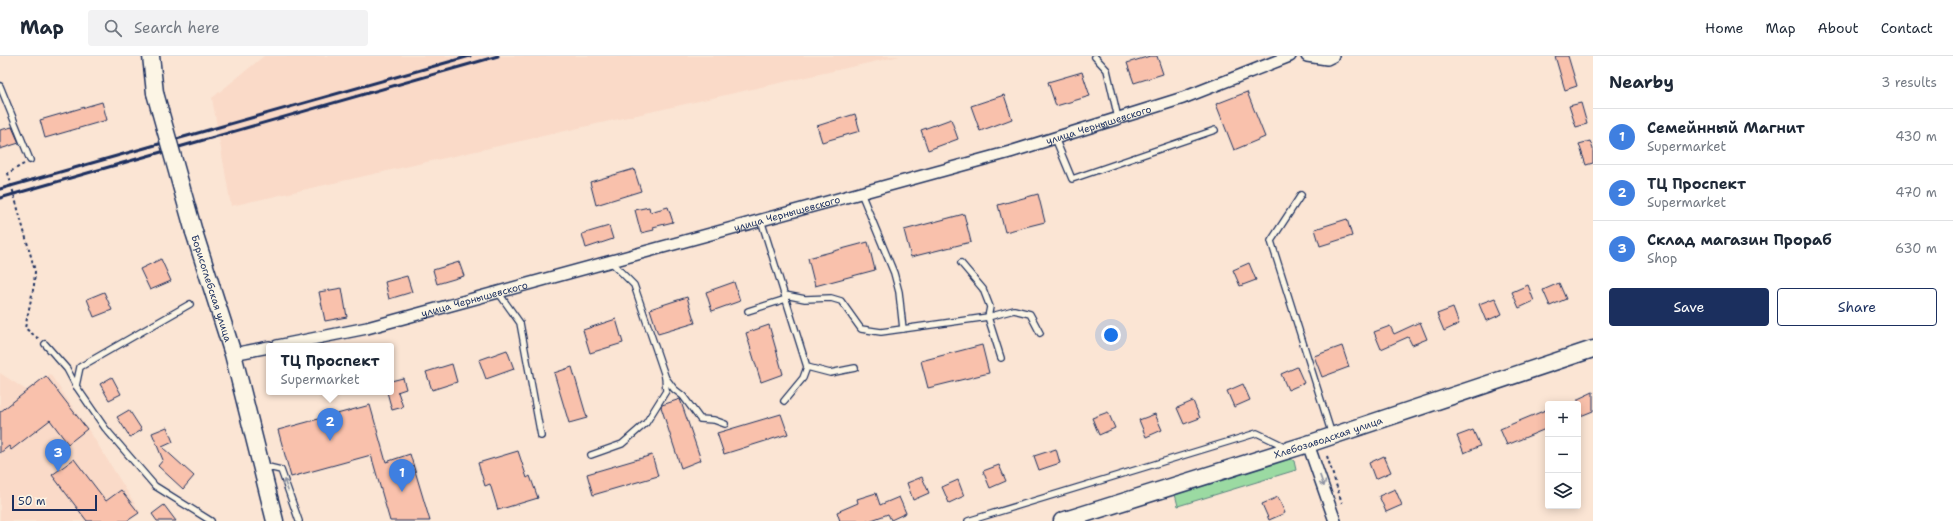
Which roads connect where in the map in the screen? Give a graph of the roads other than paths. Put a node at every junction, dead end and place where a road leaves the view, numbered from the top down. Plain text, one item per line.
1 (151, 56) edge
2 (1290, 56) edge
3 (1307, 56) edge
4 (1333, 56) edge
5 (1095, 57) edge
6 (0, 86) edge
7 (1118, 118) junction
8 (1216, 130) dead end
9 (1055, 138) junction
10 (30, 160) road end
11 (861, 193) junction
12 (1301, 195) dead end
13 (761, 220) junction
14 (610, 261) junction
15 (961, 263) dead end
16 (498, 292) junction
17 (785, 297) junction
18 (190, 304) dead end
19 (748, 311) dead end
20 (988, 317) junction
21 (903, 329) junction
22 (1040, 333) dead end
23 (292, 343) edge
24 (45, 344) road end
25 (266, 348) edge
26 (1593, 349) edge
27 (232, 354) junction
28 (1001, 358) dead end
29 (807, 367) junction
30 (855, 368) dead end
31 (665, 376) junction
32 (76, 386) junction
33 (784, 401) dead end
34 (725, 424) dead end
35 (1332, 435) junction
36 (541, 436) dead end
37 (1308, 444) junction
38 (1290, 449) junction
39 (591, 455) dead end
40 (260, 464) junction
41 (211, 521) edge
42 (275, 521) edge
43 (299, 521) edge
44 (968, 521) edge
45 (1062, 521) edge
46 (1335, 521) edge

1 - 27 street, Борисоглебская улица, bridge
2 - 7 street, улица Чернышевского
3 - 4 street
5 - 7 lane
6 - 10 lane
7 - 9 street, улица Чернышевского
8 - 9 lane
9 - 11 street, улица Чернышевского
11 - 13 street, улица Чернышевского
11 - 21 lane
12 - 35 lane
13 - 14 street, улица Чернышевского
13 - 17 lane
14 - 16 street, улица Чернышевского
14 - 31 lane
15 - 20 lane
16 - 23 street, улица Чернышевского
16 - 36 lane
17 - 19 lane
17 - 21 lane
17 - 29 lane
18 - 32 lane
20 - 21 lane
20 - 22 lane
20 - 28 lane
24 - 32 lane
25 - 27 street
26 - 35 street, Хлебозаводская улица
27 - 40 street, Борисоглебская улица
29 - 30 lane
29 - 33 lane
31 - 34 lane
31 - 39 lane
32 - 41 lane
35 - 37 street, Хлебозаводская улица
37 - 38 street, Хлебозаводская улица
37 -> 46 street
38 - 44 lane
38 - 45 street, Хлебозаводская улица
40 - 42 street, Борисоглебская улица
43 -> 40 lane

